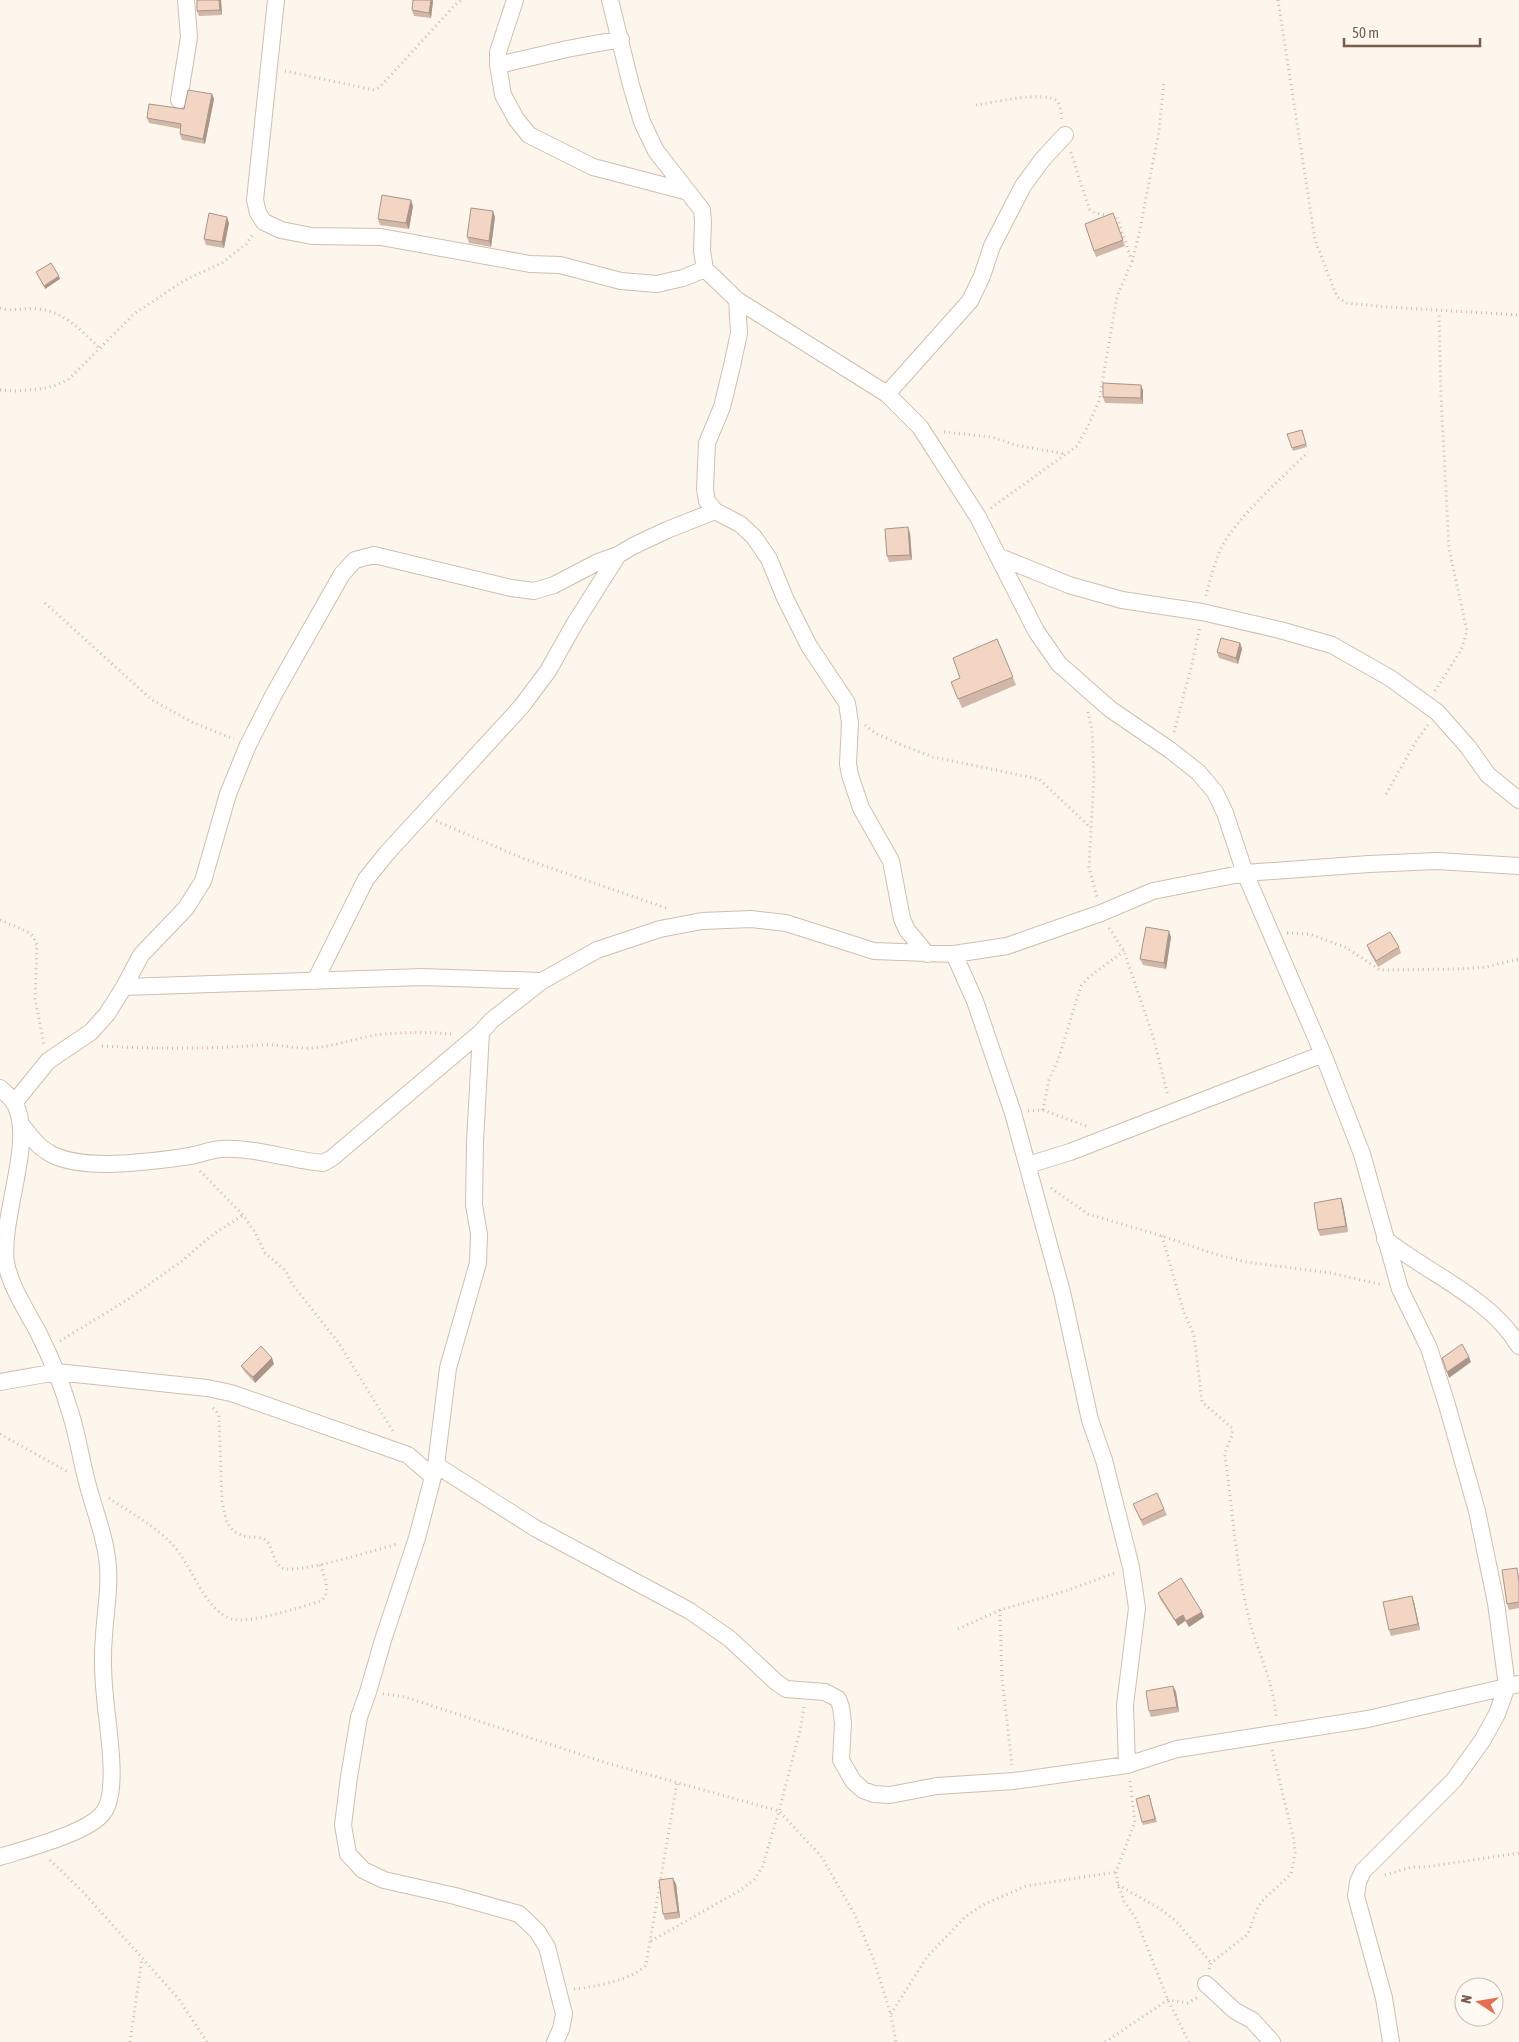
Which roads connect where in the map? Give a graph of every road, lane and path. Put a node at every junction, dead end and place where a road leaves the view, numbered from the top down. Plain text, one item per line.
1 (186, 0) edge
2 (276, 0) edge
3 (461, 0) edge
4 (515, 0) edge
5 (610, 0) edge
6 (1278, 0) edge
7 (621, 39) junction
8 (498, 65) junction
9 (270, 67) junction
10 (1164, 81) dead end
11 (179, 100) dead end
12 (1065, 135) dead end
13 (685, 191) junction
14 (264, 222) junction
15 (705, 269) junction
16 (737, 300) junction
17 (0, 308) edge
18 (1439, 312) junction
19 (1519, 315) edge
20 (100, 349) junction
21 (0, 390) edge
22 (887, 394) junction
23 (920, 427) junction
24 (1308, 452) dead end
25 (1065, 454) junction
26 (715, 511) junction
27 (978, 517) junction
28 (618, 556) junction
29 (1000, 557) junction
30 (46, 604) dead end
31 (1202, 612) junction
32 (1085, 707) dead end
33 (1432, 708) junction
34 (849, 712) junction
35 (248, 745) junction
36 (1170, 750) junction
37 (1386, 794) dead end
38 (1519, 800) edge
39 (422, 815) junction
40 (1091, 828) junction
41 (1519, 866) edge
42 (1245, 873) junction
43 (675, 911) dead end
44 (1101, 913) junction
45 (0, 920) edge
46 (1272, 932) junction
47 (1124, 951) junction
48 (927, 954) junction
49 (954, 954) junction
50 (1519, 959) edge
51 (542, 980) junction
52 (314, 981) junction
53 (124, 987) junction
54 (478, 1035) junction
55 (94, 1045) dead end
56 (1323, 1054) junction
57 (48, 1061) junction
58 (0, 1088) edge
59 (14, 1103) junction
60 (1044, 1110) junction
61 (1013, 1113) junction
62 (1172, 1113) junction
63 (21, 1124) junction
64 (1100, 1141) junction
65 (185, 1157) junction
66 (1028, 1168) junction
67 (243, 1215) junction
68 (1162, 1236) junction
69 (1385, 1238) junction
70 (1400, 1288) junction
71 (1519, 1346) edge
72 (47, 1349) junction
73 (57, 1372) junction
74 (0, 1382) edge
75 (210, 1405) dead end
76 (0, 1434) edge
77 (408, 1455) junction
78 (434, 1471) junction
79 (87, 1483) junction
80 (417, 1538) junction
81 (320, 1564) junction
82 (1131, 1567) junction
83 (1000, 1610) junction
84 (958, 1629) dead end
85 (1513, 1685) edge
86 (368, 1692) junction
87 (806, 1692) junction
88 (1273, 1734) junction
89 (1127, 1765) junction
90 (1014, 1780) junction
91 (677, 1783) junction
92 (780, 1811) junction
93 (35, 1845) junction
94 (1519, 1853) edge
95 (0, 1857) edge
96 (1116, 1872) junction
97 (1358, 1882) junction
98 (1118, 1885) junction
99 (650, 1941) junction
100 (142, 1958) junction
101 (1211, 1963) junction
102 (1206, 1984) junction
103 (560, 1993) junction
104 (1168, 2000) junction
105 (891, 2015) junction
106 (130, 2042) edge
107 (207, 2042) edge
108 (555, 2042) edge
109 (896, 2042) edge
110 (1105, 2042) edge
111 (1189, 2042) edge
112 (1272, 2042) edge
113 (1391, 2042) edge

1 - 11 street
2 - 9 street
3 - 9 path
4 - 8 street
5 - 7 street
6 - 18 path
7 - 8 street
7 - 13 street
8 - 13 street
9 - 14 street
10 - 25 path
12 - 22 street
13 - 15 street
14 - 15 street
14 - 20 path
15 - 16 street
16 - 22 street
16 - 26 street
17 - 20 path
18 - 19 path
18 - 33 path
20 - 21 path
22 - 23 street
23 - 25 path
23 - 27 street
24 - 31 path
25 - 27 path
26 - 28 street
26 - 34 street
27 - 29 street
28 - 35 street
28 - 39 street
29 - 31 street
29 - 36 street
30 - 35 path
31 - 33 street
31 - 36 path
32 - 40 path
33 - 37 path
33 - 38 street
34 - 40 path
34 - 48 street
35 - 53 street
36 - 42 street
39 - 43 path
39 - 52 street
40 - 44 path
41 - 42 street
42 - 44 street
42 - 46 street
44 - 47 path
44 - 49 street
45 - 57 path
46 - 50 path
46 - 56 street
47 - 60 path
47 - 62 path
48 - 49 street
48 - 51 street
49 - 61 street
51 - 52 street
51 - 54 street
52 - 53 street
53 - 57 street
54 - 55 path
54 - 65 street
54 - 78 street
56 - 62 street
56 - 69 street
57 - 59 street
58 - 59 street
59 - 63 street
60 - 61 path
60 - 64 path
61 - 66 street
62 - 64 street
63 - 65 street
63 - 72 street
64 - 66 street
65 - 67 path
66 - 68 path
66 - 82 street
67 - 72 path
67 - 77 path
68 - 70 path
68 - 88 path
69 - 70 street
69 - 71 street
70 - 85 street
72 - 73 street
73 - 74 street
73 - 77 street
73 - 79 street
75 - 81 path
76 - 79 path
77 - 78 street
78 - 80 street
78 - 87 street
79 - 81 path
79 - 93 street
80 - 81 path
80 - 86 street
82 - 83 path
82 - 89 street
83 - 84 path
83 - 90 path
85 - 88 street
85 - 97 street
86 - 91 path
86 - 103 street
87 - 90 street
87 - 92 path
88 - 89 street
88 - 101 path
89 - 90 street
89 - 96 path
91 - 92 path
91 - 99 path
92 - 99 path
92 - 105 path
93 - 95 street
93 - 100 path
94 - 97 path
96 - 98 path
96 - 105 path
97 - 113 street
98 - 101 path
98 - 104 path
99 - 103 path
100 - 106 path
100 - 107 path
101 - 102 path
102 - 104 path
102 - 112 street
103 - 108 street
104 - 110 path
104 - 111 path
105 - 109 path

